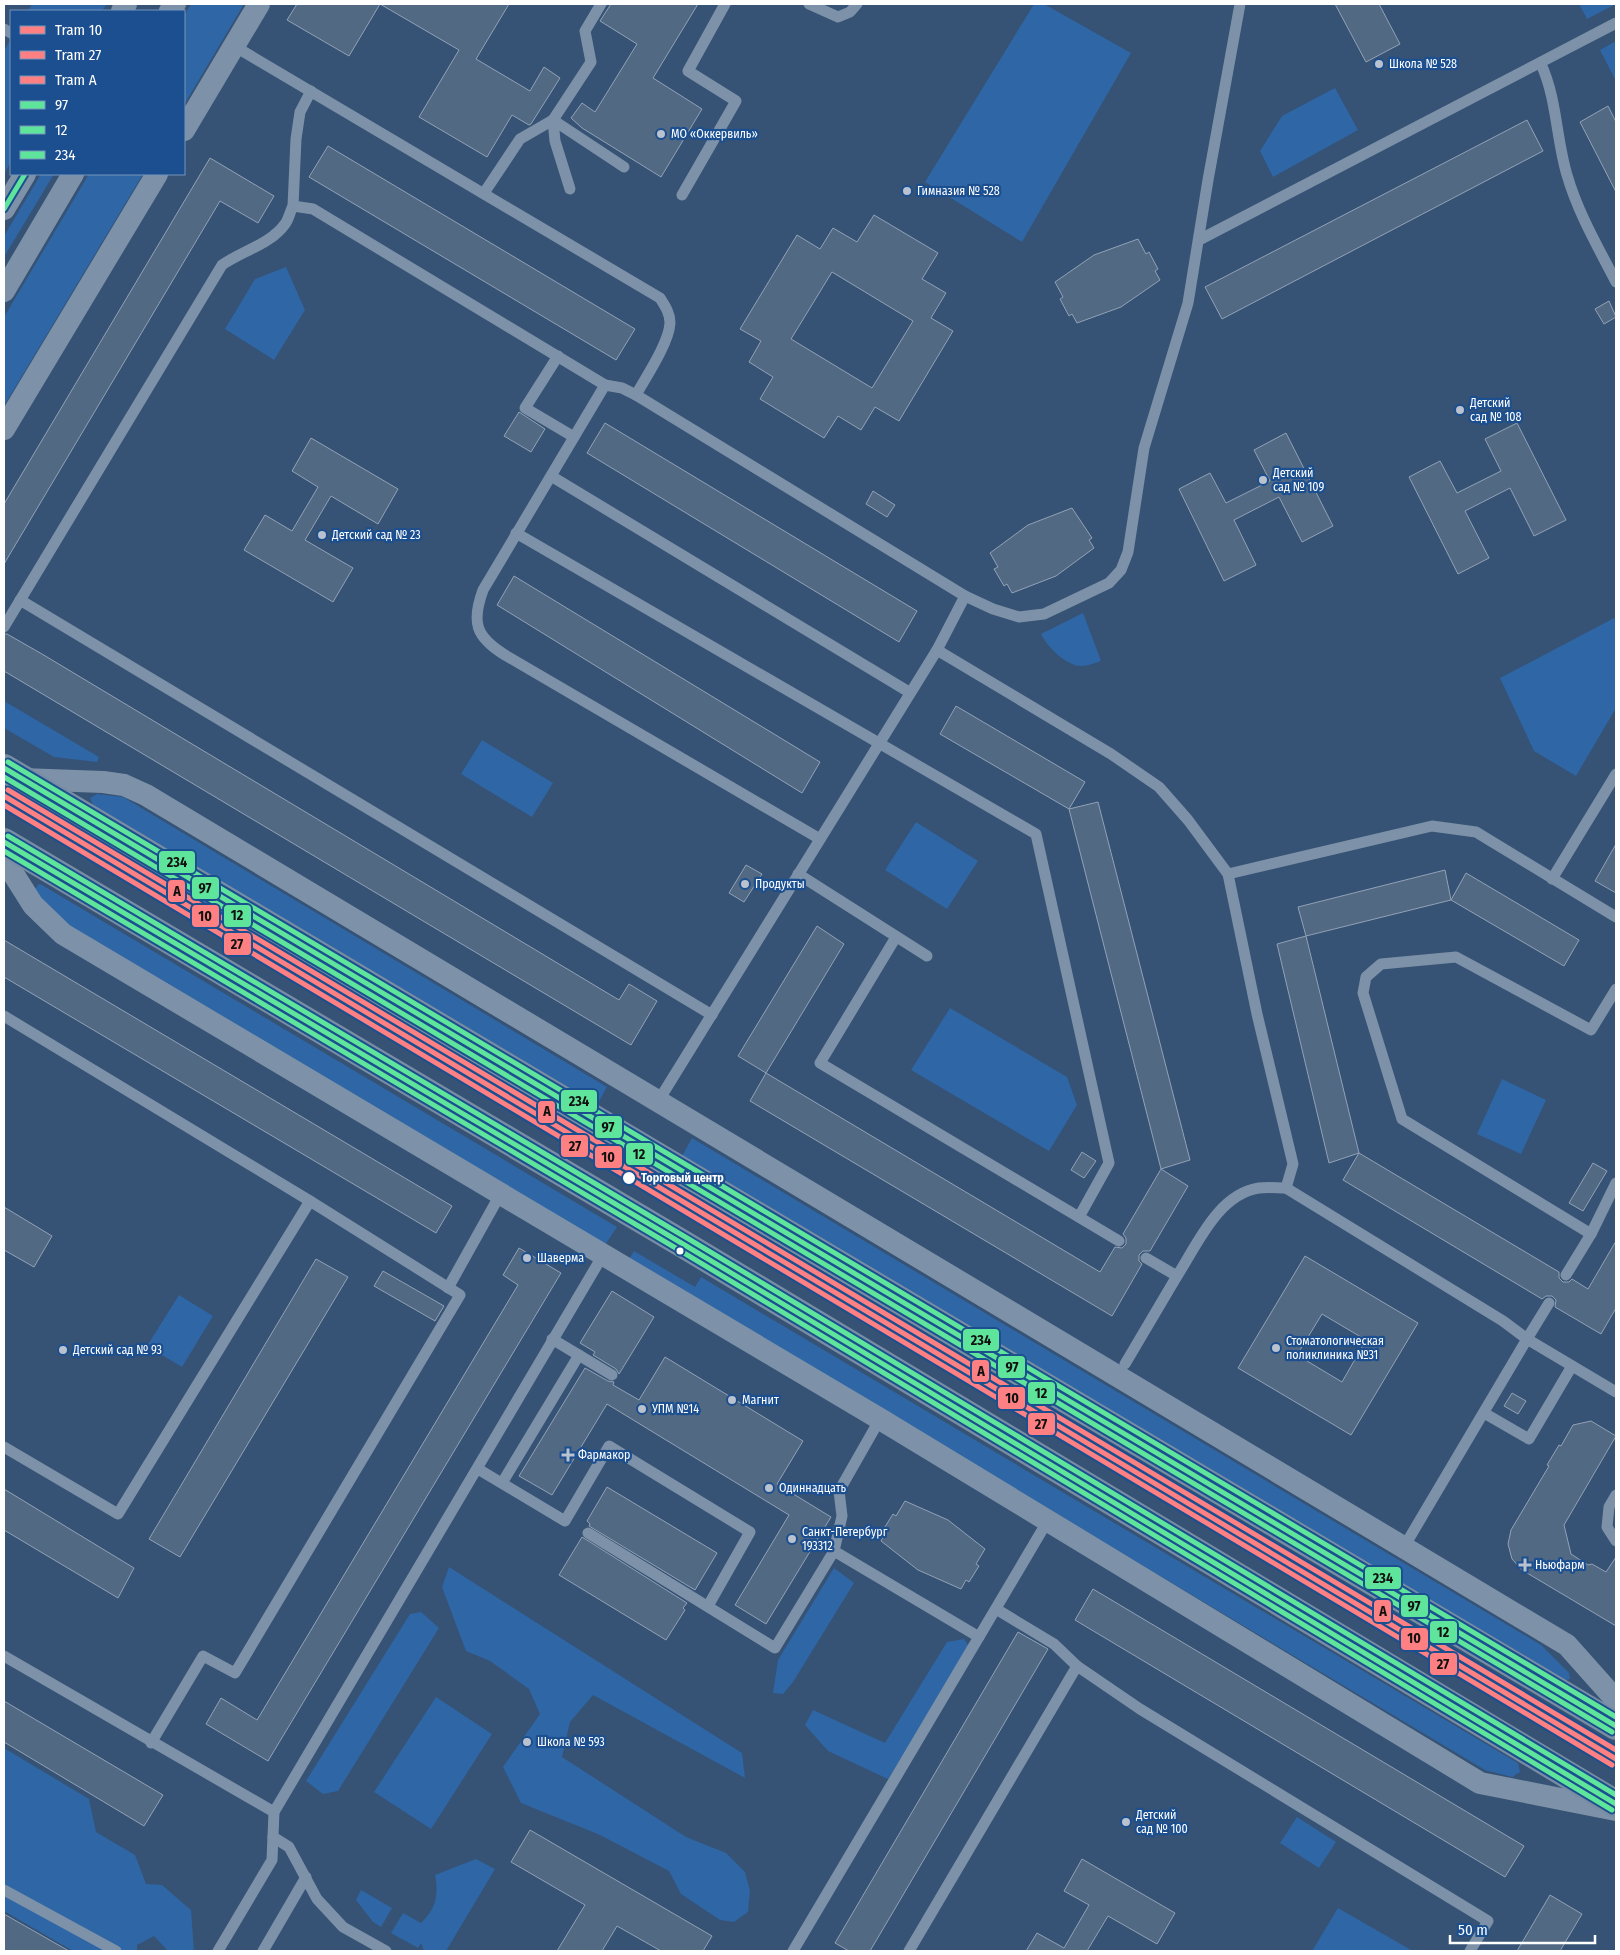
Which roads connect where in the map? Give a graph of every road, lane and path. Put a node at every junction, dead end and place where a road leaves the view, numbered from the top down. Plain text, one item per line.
1 (259, 4) edge
2 (601, 4) edge
3 (725, 4) edge
4 (809, 4) edge
5 (857, 4) edge
6 (1240, 4) edge
7 (1616, 23) edge
8 (234, 46) junction
9 (1541, 64) junction
10 (311, 91) junction
11 (553, 120) junction
12 (185, 128) edge
13 (624, 167) dead end
14 (24, 175) edge
15 (73, 175) edge
16 (156, 175) edge
17 (570, 189) dead end
18 (484, 194) junction
19 (682, 195) dead end
20 (293, 206) junction
21 (4, 209) edge
22 (1199, 240) junction
23 (1616, 282) edge
24 (4, 291) edge
25 (558, 356) junction
26 (605, 385) junction
27 (636, 395) junction
28 (4, 429) edge
29 (574, 437) junction
30 (551, 476) junction
31 (516, 533) junction
32 (965, 596) junction
33 (20, 600) junction
34 (4, 626) edge
35 (937, 650) junction
36 (909, 692) junction
37 (879, 743) junction
38 (13, 774) edge
39 (1616, 774) edge
40 (820, 838) junction
41 (4, 842) edge
42 (4, 858) edge
43 (798, 874) junction
44 (1228, 874) junction
45 (1552, 879) junction
46 (1616, 916) edge
47 (896, 936) junction
48 (927, 956) dead end
49 (1616, 989) edge
50 (712, 1015) junction
51 (4, 1016) edge
52 (659, 1100) junction
53 (1616, 1183) edge
54 (1286, 1188) junction
55 (501, 1193) junction
56 (310, 1201) junction
57 (1079, 1217) junction
58 (1591, 1234) junction
59 (1118, 1241) dead end
60 (603, 1254) junction
61 (1146, 1258) dead end
62 (1566, 1275) dead end
63 (1177, 1276) junction
64 (448, 1288) junction
65 (1549, 1303) dead end
66 (552, 1339) junction
67 (1527, 1339) junction
68 (579, 1355) junction
69 (1126, 1364) dead end
70 (1572, 1366) junction
71 (612, 1375) dead end
72 (1616, 1392) edge
73 (1484, 1413) junction
74 (880, 1419) junction
75 (4, 1447) edge
76 (478, 1470) junction
77 (502, 1483) junction
78 (1616, 1495) edge
79 (1047, 1522) junction
80 (588, 1534) dead end
81 (1616, 1541) edge
82 (1404, 1547) junction
83 (834, 1551) junction
84 (708, 1606) junction
85 (996, 1609) junction
86 (979, 1637) junction
87 (4, 1656) edge
88 (1077, 1666) junction
89 (1616, 1700) edge
90 (1616, 1726) edge
91 (152, 1743) junction
92 (1616, 1804) edge
93 (1616, 1810) edge
94 (274, 1812) junction
95 (273, 1837) junction
96 (306, 1877) junction
97 (4, 1890) edge
98 (116, 1951) edge
99 (218, 1951) edge
100 (263, 1951) edge
101 (386, 1951) edge
102 (793, 1951) edge
103 (909, 1951) edge
104 (1470, 1951) edge

1 - 8 street
2 - 11 lane
3 - 19 lane
4 - 5 lane
6 - 22 lane
7 - 9 lane
8 - 10 lane
8 - 12 street
9 - 22 lane
9 - 23 lane
10 - 18 lane
10 - 20 lane
11 - 13 lane
11 - 17 lane
11 - 18 lane
14 - 21 street
15 - 24 street
16 - 28 street
18 - 27 lane
20 - 25 lane
20 - 33 lane
22 - 32 lane
25 - 26 lane
25 - 29 lane
26 - 27 lane
26 - 29 lane
27 - 32 lane
29 - 30 lane
30 - 31 lane
30 - 36 lane
31 - 37 lane
31 - 40 lane
32 - 35 lane
33 - 34 lane
33 - 50 lane
35 - 36 lane
35 - 44 lane
36 - 37 lane
37 - 40 lane
37 - 57 lane
38 - 52 street
38 - 90 main road
39 - 45 lane
40 - 43 lane
41 - 92 main road
42 - 55 street
43 - 47 lane
43 - 50 lane
44 - 45 lane
44 - 54 lane
45 - 46 lane
47 - 48 lane
47 - 57 lane
49 - 58 lane
50 - 52 lane
51 - 56 lane
52 - 82 street
53 - 58 lane
54 - 63 lane
54 - 67 lane
55 - 60 street
55 - 64 lane
56 - 64 lane
56 - 75 lane
57 - 59 lane
58 - 62 lane
60 - 66 lane
60 - 74 street
61 - 63 lane
63 - 69 lane
64 - 91 lane
65 - 67 lane
66 - 68 lane
66 - 76 lane
67 - 70 lane
67 - 73 lane
68 - 71 lane
68 - 77 lane
70 - 72 lane
70 - 73 lane
73 - 82 lane
74 - 79 street
74 - 83 lane
76 - 77 lane
76 - 94 lane
77 - 84 lane
78 - 81 lane
79 - 85 lane
79 - 93 street
80 - 84 lane
82 - 89 street
83 - 84 lane
83 - 86 lane
85 - 86 lane
85 - 88 lane
86 - 102 lane
87 - 91 lane
88 - 103 lane
88 - 104 lane
91 - 94 lane
94 - 95 lane
95 - 96 lane
95 - 99 lane
96 - 100 lane
96 - 101 lane
97 - 98 lane

